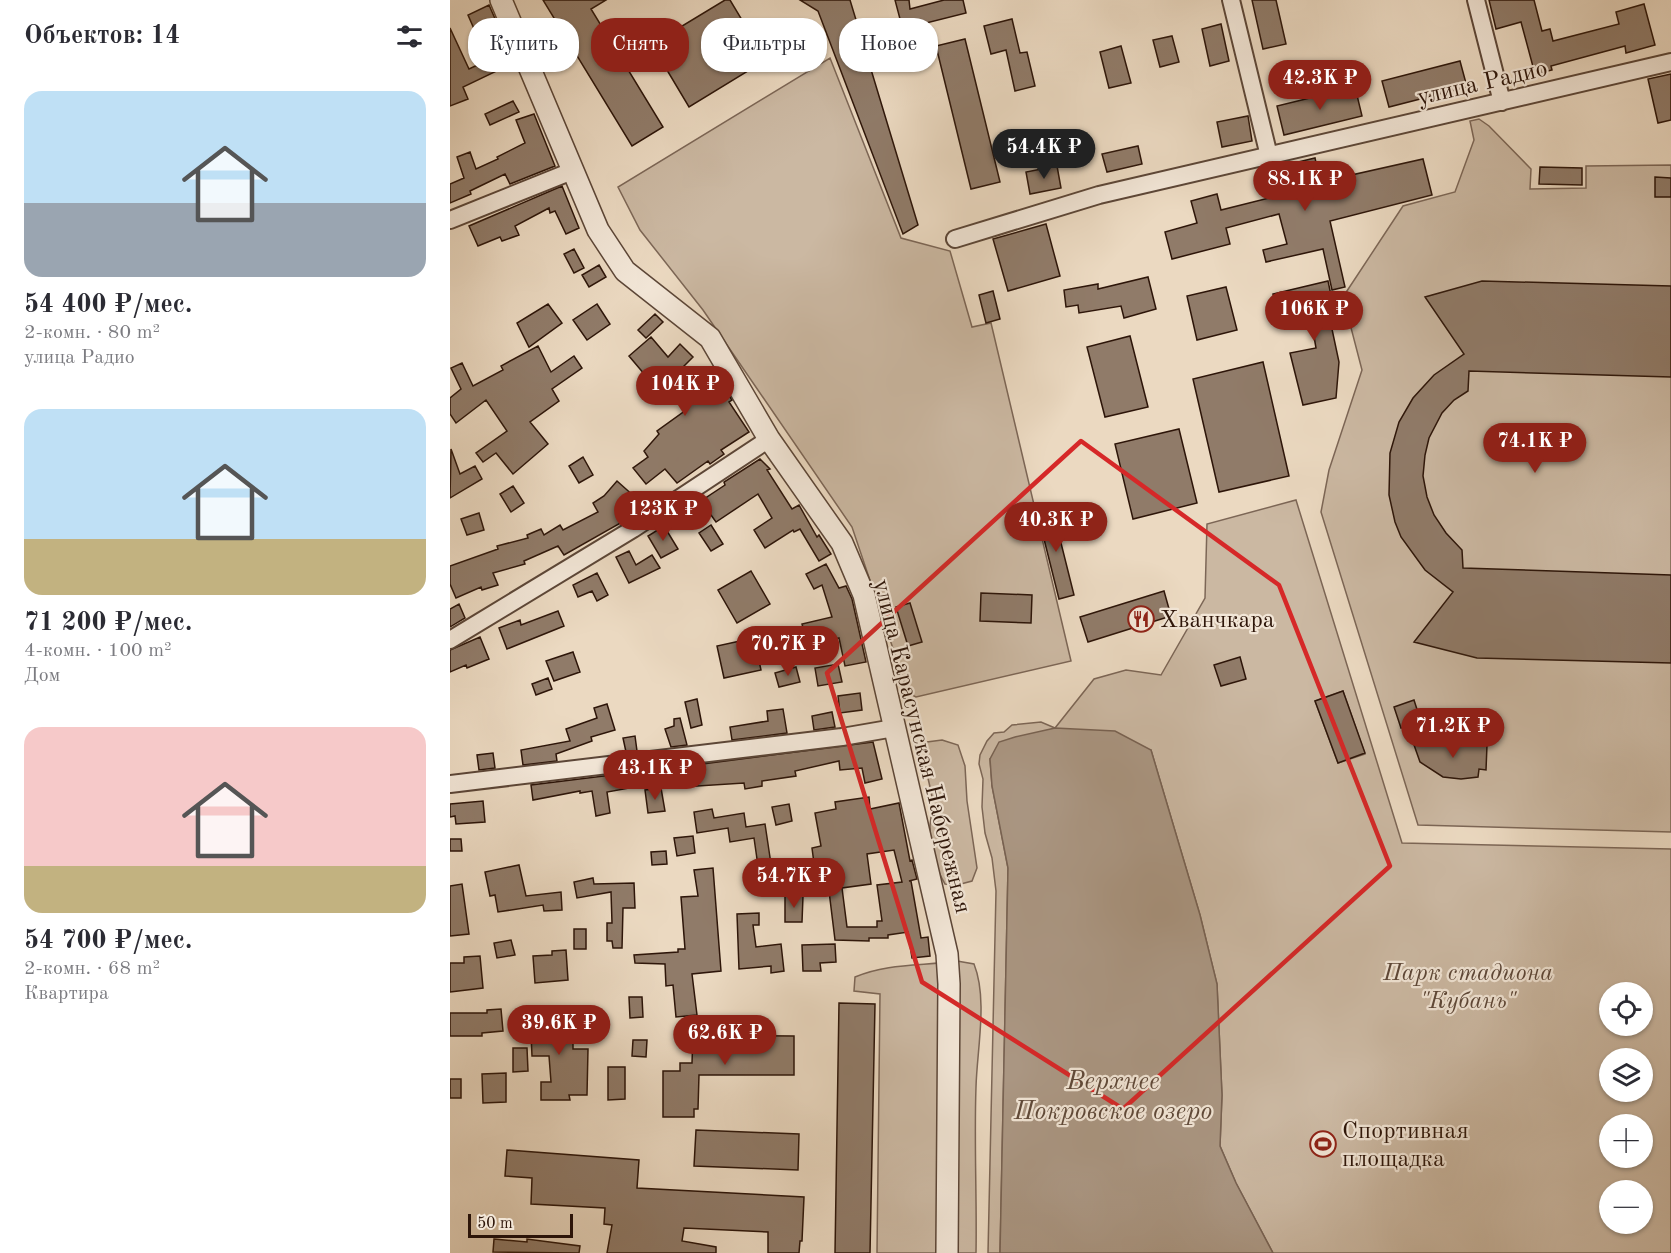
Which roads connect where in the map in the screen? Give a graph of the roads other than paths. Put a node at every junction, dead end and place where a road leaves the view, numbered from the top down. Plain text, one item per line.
1 (501, 0) edge
2 (1232, 0) edge
3 (1476, 0) edge
4 (1671, 62) edge
5 (1502, 102) junction
6 (1269, 156) junction
7 (572, 171) junction
8 (450, 220) edge
9 (955, 239) dead end
10 (769, 439) junction
11 (450, 640) edge
12 (894, 728) junction
13 (450, 784) edge
14 (947, 1253) edge

1 - 7 street, улица Карасунская Набережная
2 - 6 street
3 - 5 street
4 - 5 street, улица Радио
5 - 6 street, улица Радио
6 - 9 street, улица Радио
7 - 8 street
7 - 10 street, улица Карасунская Набережная
10 - 11 street
10 - 12 street, улица Карасунская Набережная
12 - 13 street
12 - 14 street, улица Карасунская Набережная

